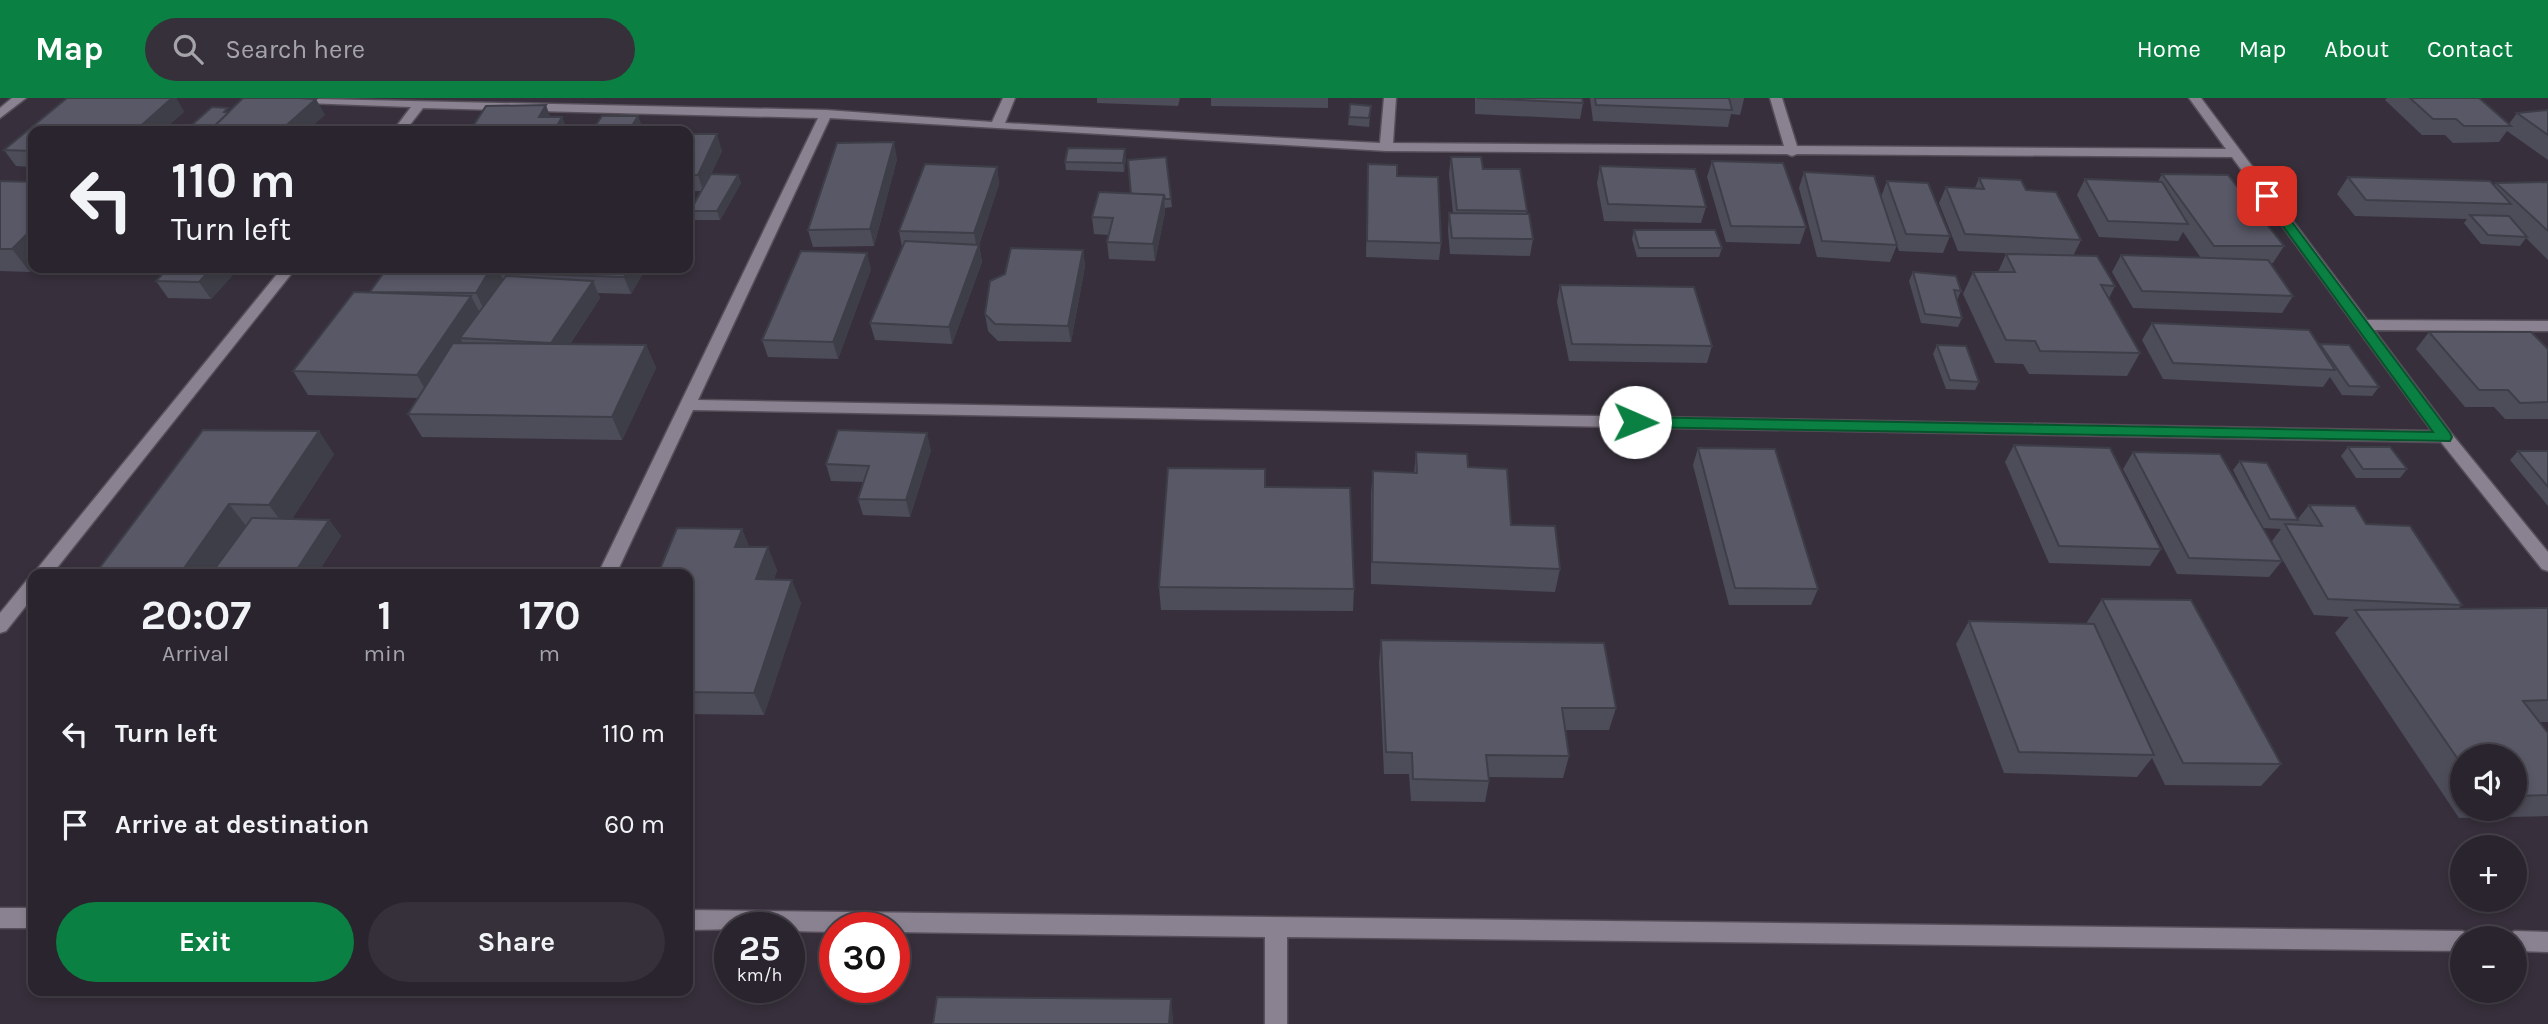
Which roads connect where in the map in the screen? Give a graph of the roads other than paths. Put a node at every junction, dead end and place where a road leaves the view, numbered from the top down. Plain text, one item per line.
1 (20, 98) edge
2 (279, 98) edge
3 (1009, 98) edge
4 (1390, 98) edge
5 (1776, 98) edge
6 (2195, 98) edge
7 (638, 103) edge
8 (420, 104) junction
9 (0, 114) edge
10 (826, 114) junction
11 (403, 126) edge
12 (997, 126) junction
13 (1386, 147) junction
14 (1792, 152) junction
15 (2235, 153) junction
16 (285, 273) edge
17 (2361, 325) junction
18 (2548, 326) edge
19 (686, 405) junction
20 (2445, 437) junction
21 (2548, 564) edge
22 (46, 569) edge
23 (609, 569) edge
24 (28, 591) edge
25 (0, 626) edge
26 (0, 918) edge
27 (28, 918) edge
28 (693, 920) edge
29 (1276, 929) junction
30 (2450, 941) edge
31 (2527, 942) edge
32 (2548, 942) edge
33 (1276, 1024) edge

1 - 9 street
2 - 8 street
3 - 12 street
4 - 13 street
5 - 14 street
6 - 15 street
7 - 8 street
7 - 10 street
8 - 11 street
10 - 12 street
10 - 19 street
12 - 13 street
13 - 14 street
14 - 15 street
15 - 17 street
16 - 22 street
17 - 18 street
17 - 20 street
19 - 20 street
19 - 23 street
20 - 21 street
24 - 25 street
26 - 27 street
28 - 29 street
29 - 30 street
29 - 33 street
31 - 32 street

